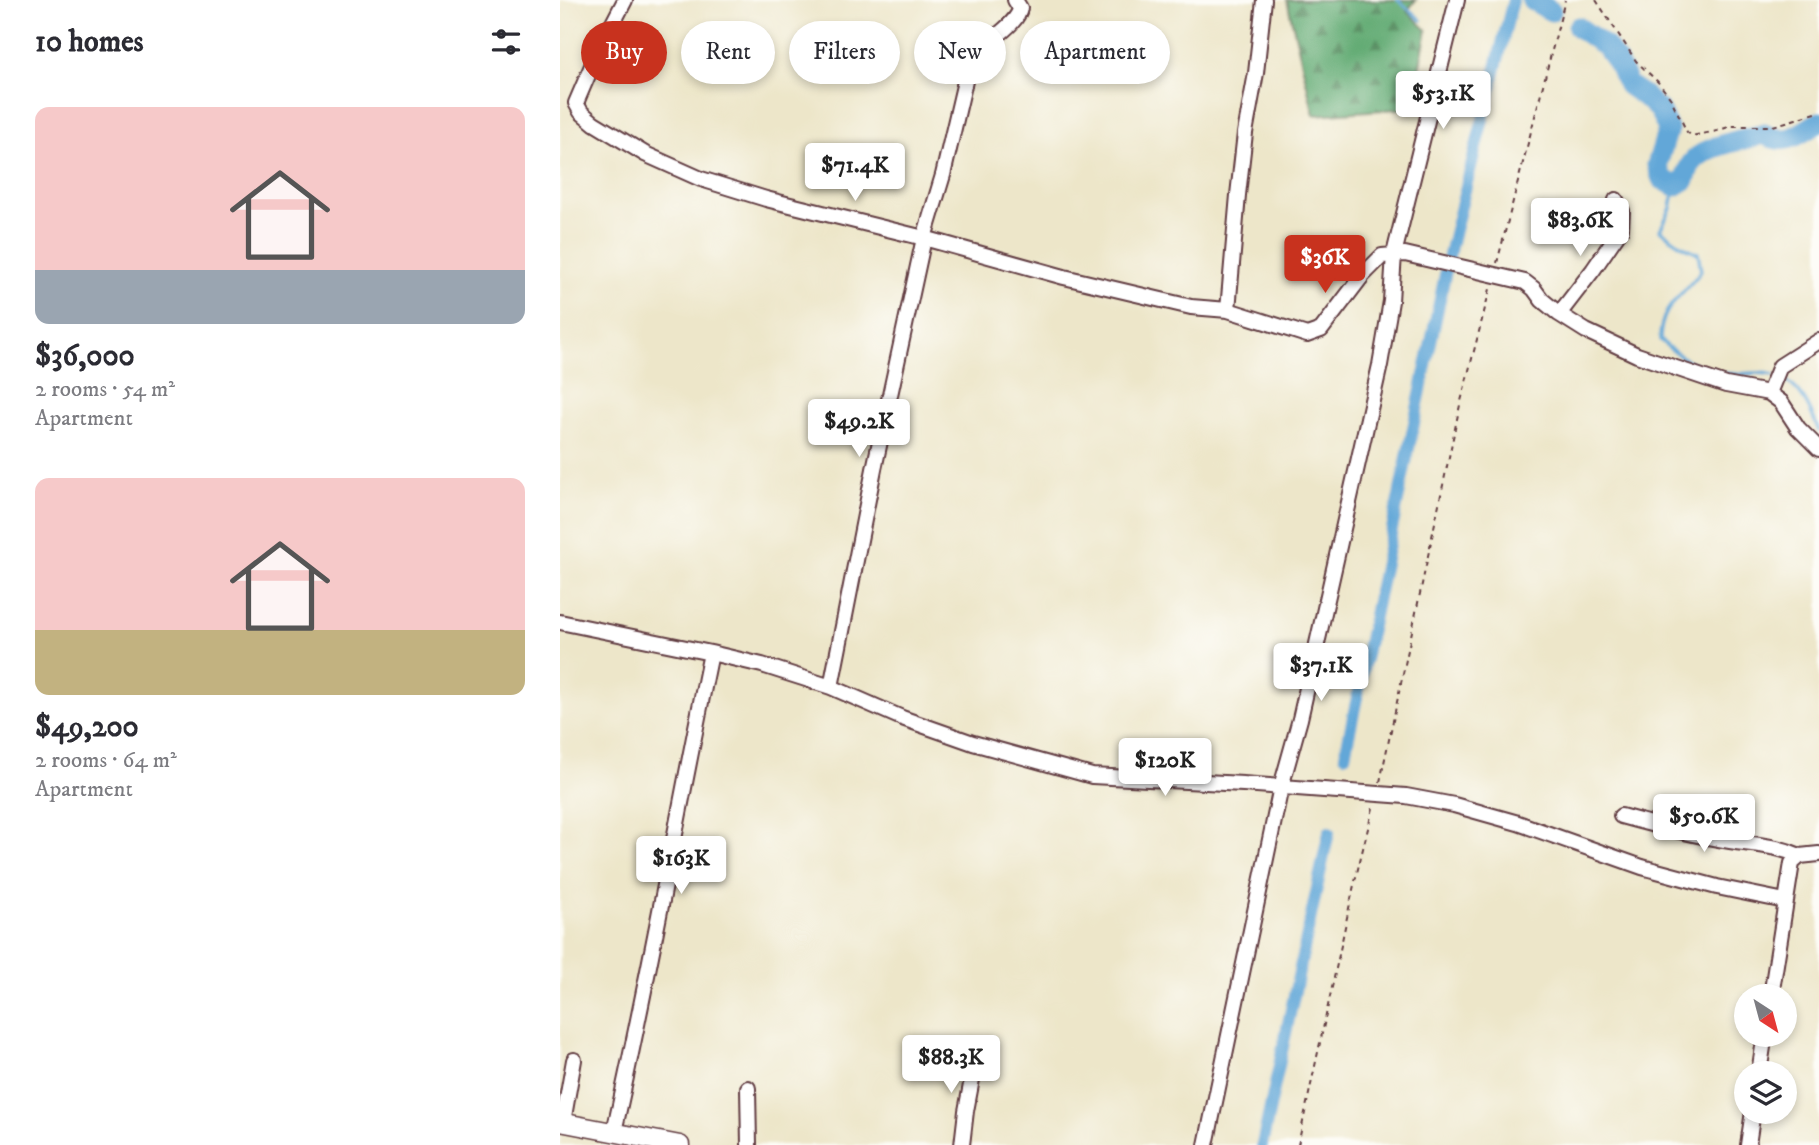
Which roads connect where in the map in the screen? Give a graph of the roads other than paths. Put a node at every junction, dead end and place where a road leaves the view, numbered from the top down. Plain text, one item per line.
1 (625, 0) edge
2 (1015, 0) edge
3 (1264, 0) edge
4 (1457, 0) edge
5 (1616, 200) dead end
6 (924, 238) junction
7 (1400, 254) junction
8 (1228, 310) junction
9 (1559, 314) junction
10 (1819, 341) edge
11 (1771, 390) junction
12 (1819, 449) edge
13 (560, 622) edge
14 (711, 653) junction
15 (831, 687) junction
16 (1281, 787) junction
17 (1621, 816) dead end
18 (1819, 854) edge
19 (1800, 856) junction
20 (1785, 901) junction
21 (1773, 984) edge
22 (978, 1053) dead end
23 (574, 1060) dead end
24 (748, 1088) dead end
25 (562, 1122) edge
26 (1751, 1124) edge
27 (614, 1132) junction
28 (680, 1145) edge
29 (749, 1145) edge
30 (962, 1145) edge
31 (1206, 1145) edge
32 (1748, 1145) edge

1 - 6 street
2 - 6 street
3 - 8 street
4 - 7 street
5 - 9 street
6 - 8 street
6 - 15 street
7 - 8 street
7 - 9 street
7 - 16 street
9 - 11 street
10 - 11 street
11 - 12 street
13 - 14 street
14 - 15 street
14 - 27 street
15 - 16 street
16 - 20 street
16 - 31 street
17 - 19 street
18 - 19 street
19 - 20 street
20 - 21 street
22 - 30 street
23 - 25 street
24 - 29 street
25 - 27 main road
26 - 32 street
27 - 28 main road

